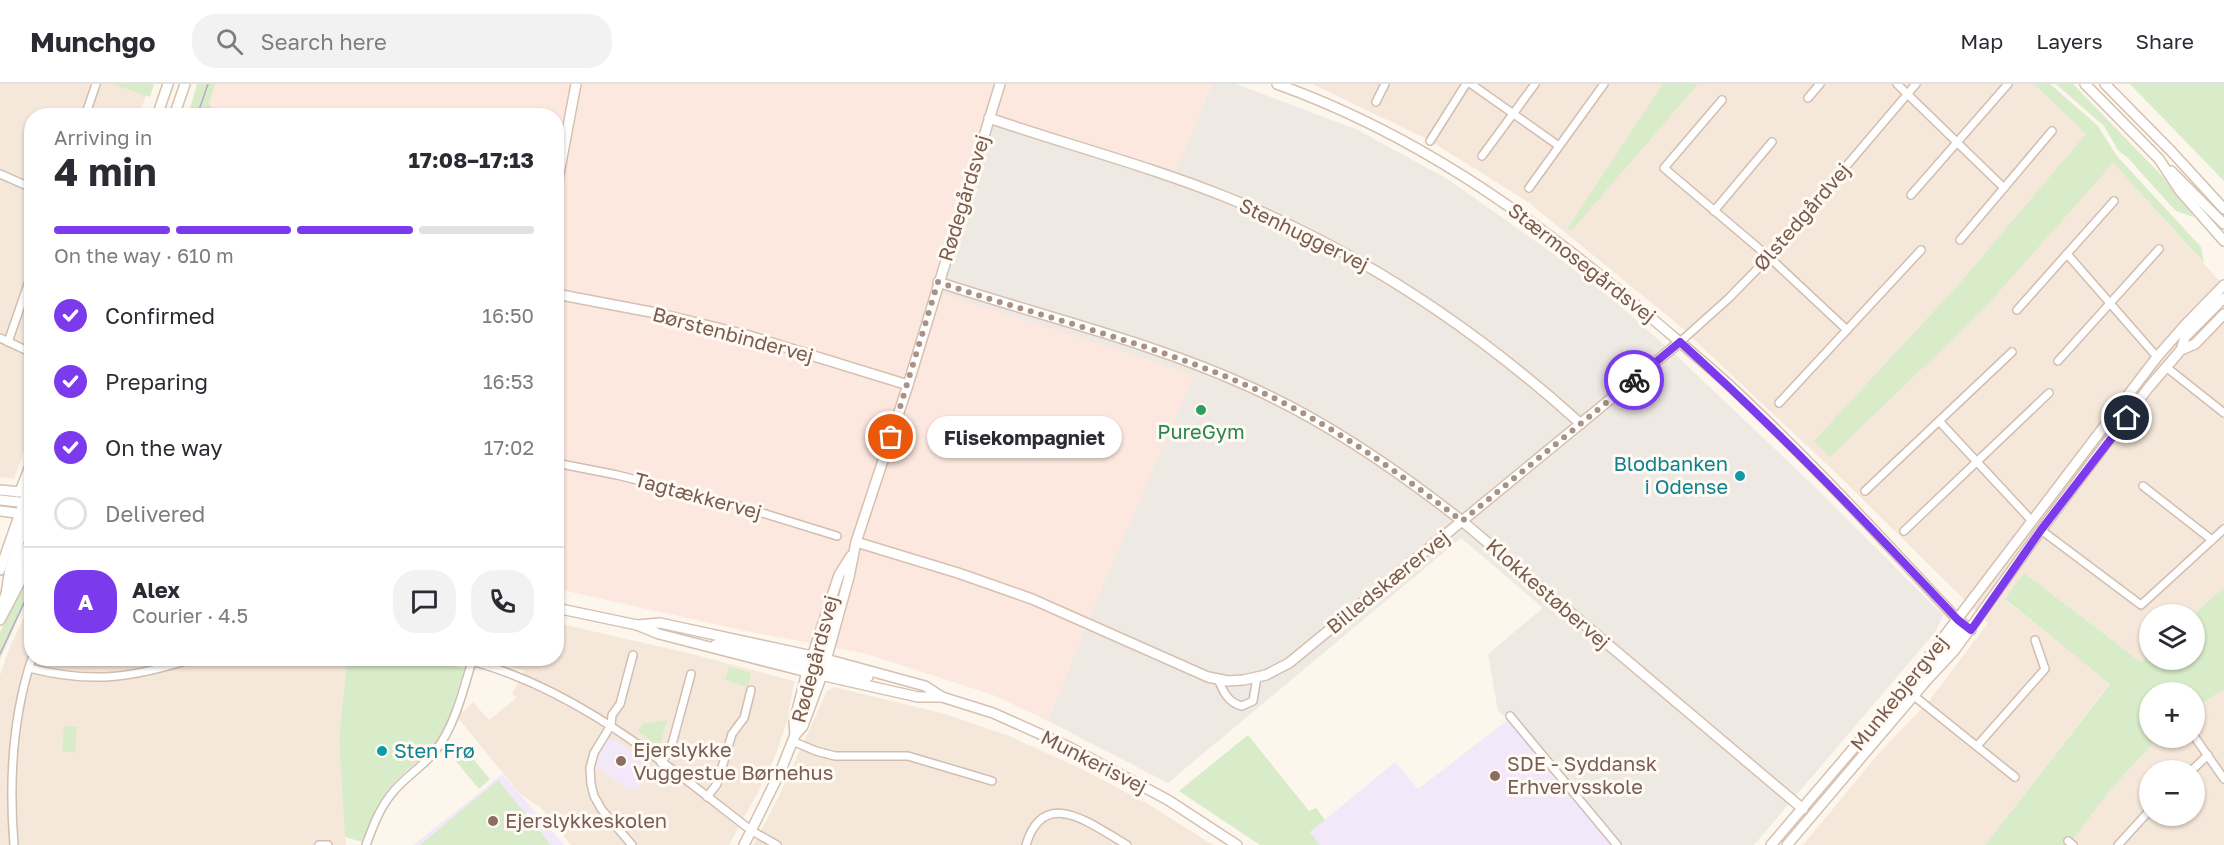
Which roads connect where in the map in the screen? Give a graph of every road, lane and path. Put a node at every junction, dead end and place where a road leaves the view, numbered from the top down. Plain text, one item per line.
1 (96, 84) edge
2 (170, 84) edge
3 (184, 84) edge
4 (576, 84) edge
5 (1000, 84) edge
6 (1277, 84) edge
7 (1385, 84) edge
8 (1466, 84) edge
9 (1471, 84) edge
10 (1535, 84) edge
11 (1604, 84) edge
12 (1820, 84) edge
13 (1897, 84) edge
14 (1916, 84) edge
15 (2008, 84) edge
16 (2085, 84) edge
17 (2105, 84) edge
18 (1908, 94) junction
19 (1808, 98) dead end
20 (1722, 100) dead end
21 (1376, 102) dead end
22 (88, 108) edge
23 (161, 108) edge
24 (166, 108) edge
25 (176, 108) edge
26 (1513, 114) junction
27 (989, 118) junction
28 (2052, 131) dead end
29 (1430, 141) dead end
30 (1772, 142) dead end
31 (1957, 142) junction
32 (1559, 146) junction
33 (564, 148) edge
34 (1482, 156) dead end
35 (2159, 159) junction
36 (0, 174) edge
37 (24, 184) edge
38 (1529, 188) dead end
39 (2004, 188) junction
40 (1911, 195) dead end
41 (2114, 201) dead end
42 (2224, 209) edge
43 (1714, 211) junction
44 (2224, 224) edge
45 (1960, 240) dead end
46 (2224, 241) edge
47 (2159, 249) dead end
48 (1921, 250) dead end
49 (2067, 255) junction
50 (1769, 257) junction
51 (938, 282) junction
52 (2224, 285) edge
53 (24, 296) edge
54 (564, 296) edge
55 (2224, 298) edge
56 (2110, 304) junction
57 (2016, 310) dead end
58 (2224, 314) edge
59 (1847, 330) junction
60 (0, 338) edge
61 (8, 342) junction
62 (1680, 342) junction
63 (24, 349) edge
64 (2181, 350) junction
65 (2012, 352) dead end
66 (2157, 357) junction
67 (2058, 361) dead end
68 (2166, 367) junction
69 (908, 385) junction
70 (2049, 393) dead end
71 (1779, 403) dead end
72 (2224, 413) edge
73 (1939, 421) junction
74 (1581, 424) junction
75 (1977, 462) junction
76 (564, 465) edge
77 (24, 481) edge
78 (2143, 486) dead end
79 (0, 490) edge
80 (1865, 490) dead end
81 (24, 496) edge
82 (0, 500) edge
83 (24, 502) edge
84 (24, 504) edge
85 (24, 505) edge
86 (0, 511) edge
87 (24, 511) edge
88 (24, 515) edge
89 (1462, 521) junction
90 (2032, 521) junction
91 (2041, 530) junction
92 (2224, 530) edge
93 (1904, 531) dead end
94 (837, 536) dead end
95 (2212, 540) junction
96 (856, 542) junction
97 (853, 552) junction
98 (24, 554) edge
99 (0, 570) edge
100 (24, 574) edge
101 (6, 594) junction
102 (0, 608) edge
103 (564, 610) edge
104 (0, 620) edge
105 (1958, 620) junction
106 (637, 625) junction
107 (1971, 630) junction
108 (2035, 640) dead end
109 (633, 655) dead end
110 (817, 665) junction
111 (166, 666) edge
112 (471, 666) edge
113 (484, 666) edge
114 (28, 668) joint
115 (691, 674) dead end
116 (1257, 677) junction
117 (1218, 679) junction
118 (1926, 681) junction
119 (752, 690) dead end
120 (1914, 696) junction
121 (942, 697) junction
122 (1510, 716) dead end
123 (610, 725) junction
124 (795, 736) junction
125 (1977, 746) junction
126 (2202, 748) edge
127 (2208, 756) junction
128 (2203, 760) edge
129 (661, 763) junction
130 (2015, 777) dead end
131 (2224, 779) edge
132 (992, 781) dead end
133 (707, 796) junction
134 (1803, 809) junction
135 (2139, 822) edge
136 (752, 831) junction
137 (14, 845) edge
138 (319, 845) edge
139 (328, 845) edge
140 (366, 845) edge
141 (632, 845) edge
142 (744, 845) edge
143 (777, 845) edge
144 (1026, 845) edge
145 (1127, 845) edge
146 (1237, 845) edge
147 (1617, 845) edge
148 (1771, 845) edge
149 (1786, 845) edge
150 (2118, 845) edge

1 - 22 street
2 - 23 street
2 - 24 street
3 - 25 street
4 - 33 street
5 - 27 street, Rødegårdsvej
6 - 62 street, Stærmosegårdsvej
7 - 21 street
8 - 29 street
9 - 26 street
10 - 26 street
11 - 32 street
12 - 19 street
13 - 18 street
14 - 18 street, Ølstedgårdvej
15 - 31 street
16 - 35 street
17 - 42 street
18 - 31 street
18 - 50 street, Ølstedgårdvej
20 - 43 street
26 - 32 street
26 - 34 street
27 - 51 street, Rødegårdsvej
27 - 74 street, Stenhuggervej
28 - 39 street
30 - 43 street
31 - 39 street
31 - 40 street
32 - 38 street
35 - 44 street
35 - 46 street
36 - 37 street
39 - 45 street
41 - 49 street
43 - 50 street
47 - 56 street
48 - 59 street
49 - 56 street
49 - 57 street
50 - 59 street
50 - 62 street, Ølstedgårdvej
51 - 69 street, Rødegårdsvej
51 - 89 street, Klokkestøbervej
52 - 66 street, Munkebjergvej
53 - 61 street
54 - 69 street, Børstenbindervej
55 - 64 street
56 - 66 street
56 - 67 street
58 - 64 street, Munkebjergvej
59 - 71 street
60 - 61 street
61 - 63 street
62 - 74 street, Billedskærervej
62 - 105 street, Stærmosegårdsvej
64 - 68 street, Munkebjergvej
65 - 73 street
66 - 90 street, Munkebjergvej
68 - 72 street
68 - 91 street, Munkebjergvej
69 - 96 street, Rødegårdsvej
70 - 75 street
73 - 75 street
73 - 80 street
74 - 89 street, Billedskærervej
75 - 90 street
75 - 93 street
76 - 94 street, Tagtækkervej
77 - 81 street
78 - 95 street
79 - 83 street
82 - 84 street
85 - 86 street
87 - 99 street
88 - 101 street
89 - 116 street, Billedskærervej
89 - 134 street, Klokkestøbervej
90 - 105 street, Munkebjergvej
91 - 95 street
91 - 107 street, Munkebjergvej
92 - 95 street
96 - 97 street, Rødegårdsvej
96 - 117 street, Billedskærervej
97 - 110 street, Rødegårdsvej
97 - 110 street, Rødegårdsvej
98 - 101 street
100 - 104 street
101 - 102 street
103 - 106 street, Munkerisvej
105 - 107 street, Stærmosegårdsvej
105 - 118 street
105 - 134 street, Munkebjergvej
106 - 110 street, Munkerisvej
106 - 110 street, Munkerisvej
107 - 118 street, Munkebjergvej
108 - 125 street
109 - 123 street
110 - 121 street, Munkerisvej
110 - 121 street, Munkerisvej
110 - 124 street, Rødegårdsvej
110 - 124 street, Rødegårdsvej
111 - 114 street
112 - 140 street
113 - 123 street
114 - 137 street
115 - 129 street
116 - 117 street, Billedskærervej
116 - 117 street
118 - 120 street, Munkebjergvej
119 - 133 street
120 - 125 street, Munkebjergvej
120 - 149 street, Munkebjergvej
121 - 146 street, Munkerisvej
122 - 147 street
123 - 129 street
123 - 141 street
124 - 132 street
124 - 136 street, Rødegårdsvej
125 - 130 street, Munkebjergvej
126 - 127 street
127 - 128 street
127 - 131 street
129 - 133 street
133 - 136 street
134 - 148 street, Munkebjergvej
135 - 150 street
136 - 142 street, Rødegårdsvej
136 - 143 street
138 - 139 street
144 - 145 street

